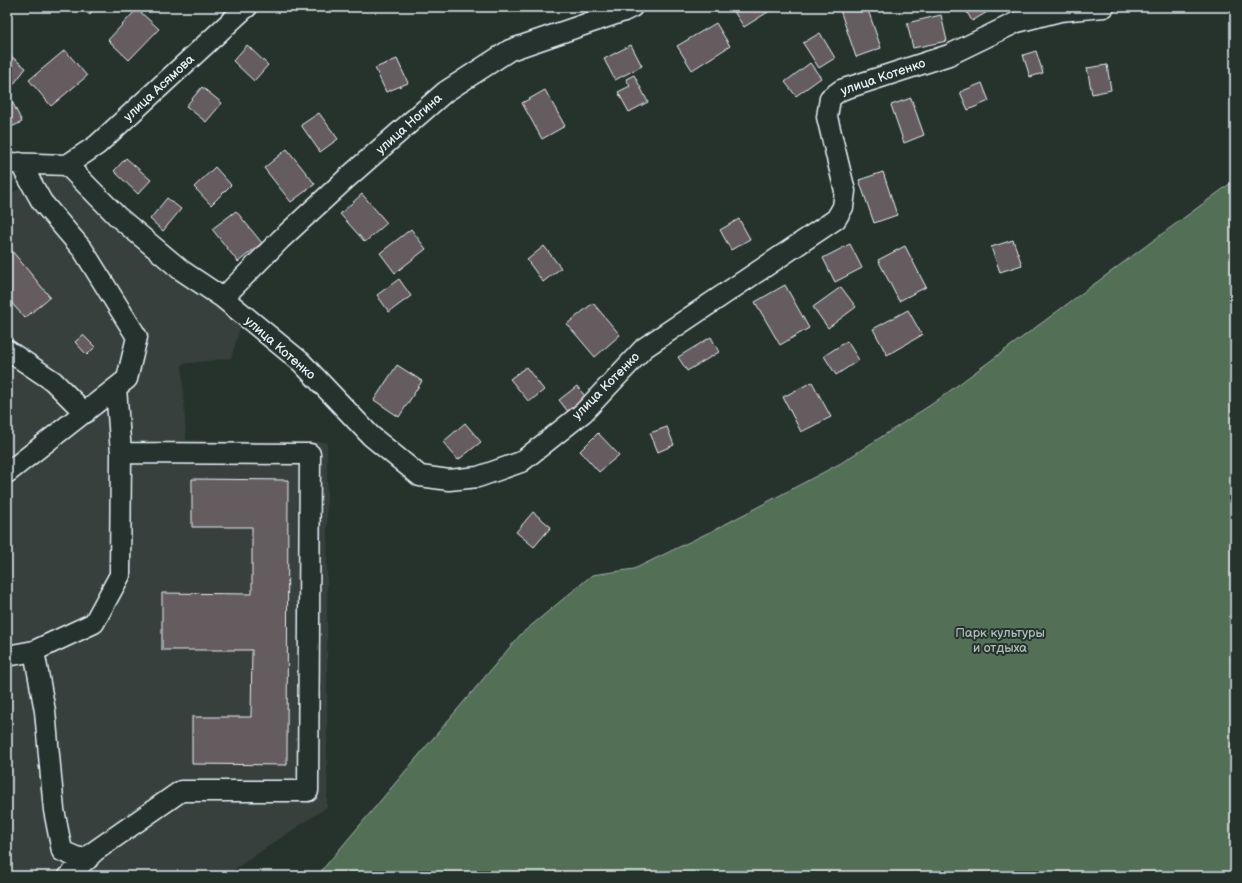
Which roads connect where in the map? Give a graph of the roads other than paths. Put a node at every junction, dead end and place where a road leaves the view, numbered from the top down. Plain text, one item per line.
1 (247, 7) edge
2 (632, 7) edge
3 (1104, 7) edge
4 (14, 163) edge
5 (67, 165) junction
6 (223, 298) junction
7 (7, 350) edge
8 (116, 388) junction
9 (85, 413) junction
10 (121, 453) junction
11 (7, 473) edge
12 (34, 651) junction
13 (7, 656) edge
14 (88, 859) junction
15 (69, 876) edge

1 - 5 street, улица Асямова
2 - 6 street, улица Ногина
3 - 6 street, улица Котенко
4 - 5 street
4 - 8 street
5 - 6 street, улица Котенко
7 - 9 street
8 - 9 street
8 - 10 street
9 - 11 street
10 - 12 street
10 - 14 street
12 - 13 street
12 - 14 street
14 - 15 street

